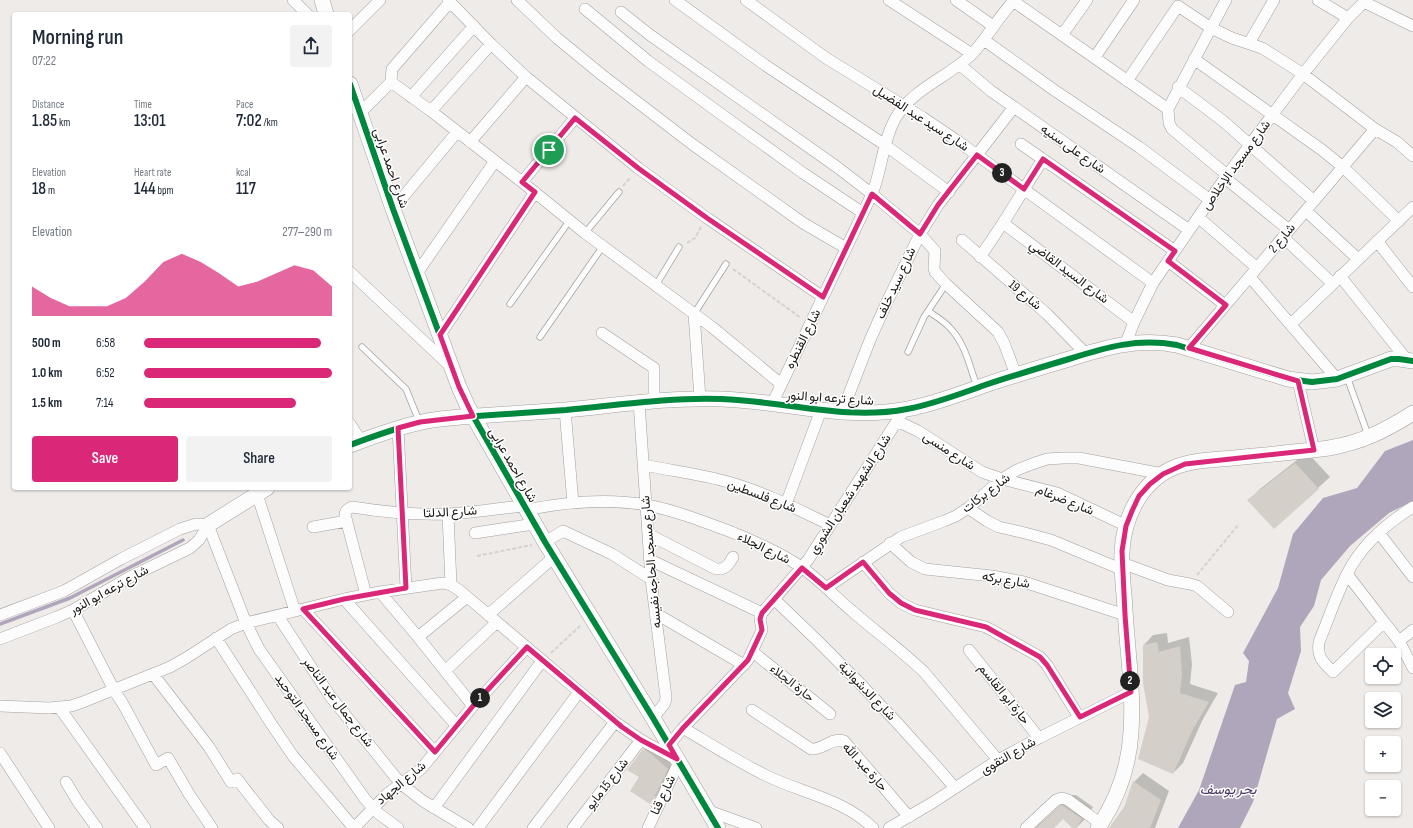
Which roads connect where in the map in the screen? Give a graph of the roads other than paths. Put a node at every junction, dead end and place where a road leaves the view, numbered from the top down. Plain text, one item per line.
1 (293, 0) edge
2 (322, 0) edge
3 (380, 0) edge
4 (517, 0) edge
5 (675, 0) edge
6 (746, 0) edge
7 (889, 0) edge
8 (956, 0) edge
9 (1087, 0) edge
10 (1134, 0) edge
11 (1226, 0) edge
12 (1274, 0) edge
13 (1318, 0) edge
14 (449, 1) edge
15 (1014, 1) edge
16 (1366, 1) edge
17 (586, 9) dead end
18 (305, 12) edge
19 (325, 12) edge
20 (622, 12) dead end
21 (1348, 18) junction
22 (474, 26) junction
23 (993, 26) junction
24 (1413, 26) edge
25 (352, 28) edge
26 (1211, 28) junction
27 (1062, 36) junction
28 (984, 40) junction
29 (1249, 43) junction
30 (491, 44) junction
31 (972, 54) junction
32 (1095, 57) junction
33 (1194, 59) junction
34 (960, 65) junction
35 (1303, 74) junction
36 (526, 77) junction
37 (1128, 81) junction
38 (391, 82) junction
39 (1178, 87) junction
40 (352, 92) edge
41 (411, 97) junction
42 (355, 105) edge
43 (904, 106) junction
44 (1014, 107) junction
45 (1168, 109) junction
46 (431, 112) junction
47 (1272, 114) junction
48 (575, 118) junction
49 (1375, 129) junction
50 (457, 132) junction
51 (470, 142) junction
52 (1021, 144) dead end
53 (885, 145) junction
54 (1249, 145) junction
55 (977, 155) junction
56 (1413, 156) edge
57 (1043, 159) junction
58 (495, 161) junction
59 (1343, 166) junction
60 (1226, 177) junction
61 (522, 182) junction
62 (1024, 189) junction
63 (535, 192) junction
64 (619, 192) road end
65 (949, 192) junction
66 (872, 194) junction
67 (1210, 200) junction
68 (1314, 201) junction
69 (1413, 207) edge
70 (393, 208) junction
71 (1306, 211) junction
72 (863, 213) junction
73 (1198, 217) junction
74 (570, 220) junction
75 (1399, 221) junction
76 (1003, 222) junction
77 (1189, 230) junction
78 (585, 233) junction
79 (1286, 233) junction
80 (920, 234) junction
81 (962, 240) dead end
82 (1377, 241) junction
83 (603, 246) junction
84 (679, 247) road end
85 (846, 248) junction
86 (1175, 251) junction
87 (980, 256) junction
88 (1358, 259) junction
89 (1168, 261) junction
90 (726, 264) road end
91 (1257, 268) junction
92 (417, 273) junction
93 (352, 274) edge
94 (1250, 277) junction
95 (1336, 280) junction
96 (1153, 283) junction
97 (946, 284) junction
98 (656, 285) junction
99 (1413, 287) edge
100 (823, 297) junction
101 (510, 304) dead end
102 (1226, 305) junction
103 (928, 311) junction
104 (694, 314) junction
105 (1134, 322) junction
106 (1291, 324) junction
107 (602, 333) dead end
108 (440, 335) junction
109 (540, 337) dead end
110 (1126, 343) junction
111 (362, 347) dead end
112 (1189, 348) junction
113 (908, 352) dead end
114 (1086, 354) junction
115 (1410, 360) edge
116 (452, 368) junction
117 (1016, 374) junction
118 (1342, 378) junction
119 (1298, 381) junction
120 (781, 384) junction
121 (977, 388) junction
122 (700, 398) junction
123 (647, 401) junction
124 (772, 404) junction
125 (565, 410) junction
126 (821, 410) junction
127 (842, 412) junction
128 (1413, 413) edge
129 (901, 415) junction
130 (473, 416) junction
131 (420, 422) junction
132 (398, 428) junction
133 (352, 430) edge
134 (1369, 437) junction
135 (356, 443) edge
136 (1314, 450) junction
137 (644, 465) junction
138 (1163, 474) junction
139 (1002, 479) junction
140 (262, 491) edge
141 (573, 503) junction
142 (786, 504) junction
143 (646, 505) junction
144 (1413, 507) edge
145 (525, 508) junction
146 (968, 508) junction
147 (402, 513) junction
148 (448, 514) junction
149 (346, 521) junction
150 (534, 524) junction
151 (208, 525) junction
152 (830, 525) junction
153 (1126, 526) junction
154 (313, 527) dead end
155 (475, 533) dead end
156 (1379, 533) junction
157 (648, 534) junction
158 (545, 542) junction
159 (890, 543) junction
160 (554, 557) junction
161 (733, 557) dead end
162 (650, 560) junction
163 (863, 562) junction
164 (1123, 566) junction
165 (802, 568) junction
166 (1347, 574) junction
167 (1413, 577) edge
168 (651, 579) junction
169 (451, 585) junction
170 (406, 588) junction
171 (826, 588) junction
172 (380, 592) junction
173 (366, 594) junction
174 (467, 597) junction
175 (344, 599) junction
176 (774, 599) junction
177 (73, 610) junction
178 (299, 610) junction
179 (1228, 612) dead end
180 (654, 613) junction
181 (762, 613) junction
182 (0, 615) edge
183 (488, 615) junction
184 (1125, 615) junction
185 (278, 616) junction
186 (497, 622) junction
187 (1384, 622) junction
188 (246, 623) junction
189 (1413, 630) edge
190 (418, 637) junction
191 (216, 638) junction
192 (0, 639) edge
193 (1399, 642) junction
194 (527, 647) junction
195 (969, 650) dead end
196 (753, 652) junction
197 (542, 661) junction
198 (744, 665) junction
199 (1413, 668) edge
200 (445, 671) junction
201 (154, 674) junction
202 (114, 690) junction
203 (579, 692) junction
204 (1131, 692) junction
205 (0, 706) edge
206 (473, 706) junction
207 (59, 707) junction
208 (752, 710) dead end
209 (830, 714) dead end
210 (1080, 717) junction
211 (653, 718) junction
212 (616, 722) junction
213 (456, 725) junction
214 (683, 728) junction
215 (1039, 738) junction
216 (641, 740) junction
217 (669, 745) junction
218 (435, 752) junction
219 (0, 754) edge
220 (678, 760) junction
221 (998, 760) junction
222 (66, 782) dead end
223 (401, 784) junction
224 (954, 788) junction
225 (372, 808) junction
226 (434, 808) junction
227 (706, 810) junction
228 (909, 817) junction
229 (1100, 826) edge
230 (49, 828) edge
231 (98, 828) edge
232 (145, 828) edge
233 (212, 828) edge
234 (278, 828) edge
235 (354, 828) edge
236 (398, 828) edge
237 (468, 828) edge
238 (478, 828) edge
239 (533, 828) edge
240 (573, 828) edge
241 (648, 828) edge
242 (718, 828) edge
243 (756, 828) edge
244 (873, 828) edge
245 (889, 828) edge
246 (1026, 828) edge

1 - 18 street
2 - 19 street
3 - 25 street
4 - 85 street
5 - 53 street
6 - 43 street, شارع سيد عبد الفضيل
7 - 31 street
8 - 23 street
9 - 27 street
10 - 32 street
11 - 26 street
12 - 29 street
13 - 21 street
14 - 22 street
14 - 38 street
15 - 23 street, شارع القنطره
15 - 27 street
16 - 21 street, شارع مسجد الإخلاص
16 - 24 street
17 - 72 street
20 - 66 street
21 - 35 street, شارع مسجد الإخلاص
22 - 30 street
22 - 41 street
23 - 28 street, شارع القنطره
26 - 29 street
26 - 33 street
26 - 37 street
27 - 32 street
28 - 31 street, شارع القنطره
28 - 67 street
29 - 35 street
30 - 36 street
30 - 46 street
31 - 34 street, شارع القنطره
32 - 37 street
33 - 39 street
33 - 47 street
34 - 43 street, شارع القنطره
34 - 44 street, شارع على سنيه
35 - 47 street, شارع مسجد الإخلاص
35 - 49 street
36 - 48 street
36 - 51 street
37 - 45 street
38 - 41 street
38 - 42 street
39 - 45 street
39 - 54 street
40 - 42 street, شارع احمد عرابى
41 - 46 street
42 - 70 street, شارع احمد عرابى
43 - 53 street, شارع القنطره
43 - 55 street, شارع سيد عبد الفضيل
44 - 55 street, شارع سيد خلف
44 - 77 street, شارع على سنيه
45 - 60 street
46 - 50 street
47 - 54 street, شارع مسجد الإخلاص
47 - 59 street
48 - 61 street
48 - 100 street
49 - 56 street
49 - 59 street, شارع 2
50 - 51 street
50 - 70 street
51 - 58 street
52 - 57 street
53 - 65 street
53 - 66 street, شارع القنطره
54 - 60 street, شارع مسجد الإخلاص
54 - 68 street
55 - 62 street, شارع سيد عبد الفضيل
55 - 65 street, شارع سيد خلف
57 - 62 street
57 - 86 street
58 - 61 street
58 - 92 street
59 - 68 street, شارع 2
59 - 75 street
60 - 67 street, شارع مسجد الإخلاص
60 - 79 street
61 - 63 street
62 - 76 street
62 - 96 street, شارع سيد عبد الفضيل
63 - 74 street
63 - 108 street
64 - 78 lane
65 - 80 street, شارع سيد خلف
66 - 72 street, شارع القنطره
66 - 80 street
67 - 73 street, شارع مسجد الإخلاص
68 - 71 street, شارع 2
69 - 75 street
70 - 92 street, شارع احمد عرابى
71 - 79 street, شارع 2
71 - 88 street
72 - 85 street, شارع القنطره
73 - 77 street, شارع مسجد الإخلاص
73 - 91 street
74 - 78 street
74 - 101 lane
75 - 82 street
76 - 87 street
76 - 105 street, شارع السيد القاضي
77 - 86 street, شارع مسجد الإخلاص
78 - 83 street
79 - 91 street, شارع 2
79 - 95 street
80 - 97 street
80 - 127 street, شارع سيد خلف
81 - 87 street, شارع 19
82 - 88 street
82 - 99 street
83 - 98 street
83 - 109 lane
84 - 98 lane
85 - 100 street, شارع القنطره
86 - 89 street, شارع مسجد الإخلاص
87 - 114 street, شارع 19
88 - 95 street
89 - 96 street, شارع مسجد الإخلاص
89 - 102 street
90 - 104 lane
91 - 94 street, شارع 2
92 - 108 street, شارع احمد عرابى
93 - 116 street
94 - 102 street, شارع 2
94 - 106 street
95 - 106 street
95 - 115 street
96 - 105 street, شارع مسجد الإخلاص
97 - 103 lane
97 - 117 street
98 - 104 street
100 - 120 street, شارع القنطره
102 - 112 street, شارع 2
103 - 113 lane
103 - 121 lane
104 - 120 street
104 - 122 street
105 - 110 street, شارع مسجد الإخلاص
106 - 118 street
107 - 123 street, شارع مسجد الحاجه نفيسه
108 - 116 street, شارع احمد عرابى
110 - 112 street, شارع ترعه ابو النور
110 - 114 street, شارع ترعه ابو النور
111 - 131 lane
112 - 119 street, شارع ترعه ابو النور
114 - 117 street, شارع ترعه ابو النور
115 - 118 street, شارع ترعه ابو النور
116 - 130 street, شارع احمد عرابى
117 - 121 street, شارع ترعه ابو النور
118 - 119 street, شارع ترعه ابو النور
118 - 134 lane
119 - 136 street
120 - 124 street, شارع القنطره
121 - 129 street, شارع ترعه ابو النور
122 - 123 street, شارع ترعه ابو النور
122 - 124 street, شارع ترعه ابو النور
123 - 125 street, شارع ترعه ابو النور
123 - 137 street, شارع مسجد الحاجه نفيسه
124 - 126 street, شارع ترعه ابو النور
125 - 130 street, شارع ترعه ابو النور
125 - 141 street
126 - 127 street, شارع ترعه ابو النور
126 - 142 street
127 - 129 street, شارع ترعه ابو النور
128 - 134 street
129 - 139 street, شارع منسى
129 - 152 street, شارع الشهيد شعبان الشوري
130 - 131 street, شارع ترعه ابو النور
130 - 145 street, شارع احمد عرابى
131 - 132 street, شارع ترعه ابو النور
132 - 135 street, شارع ترعه ابو النور
132 - 147 street
133 - 135 street
134 - 136 street
136 - 138 street
137 - 142 street, شارع فلسطين
137 - 143 street, شارع مسجد الحاجه نفيسه
138 - 139 street, شارع بركات
138 - 153 street
139 - 146 street, شارع بركات
139 - 153 street, شارع ضرغام
140 - 151 street, شارع ترعه ابو النور
140 - 178 street
141 - 143 street, شارع الجلاء
141 - 145 street, شارع الجلاء
142 - 152 street, شارع فلسطين
143 - 157 street, شارع مسجد الحاجه نفيسه
143 - 165 street, شارع الجلاء
144 - 156 street
145 - 148 street, شارع الدلتا
145 - 150 street, شارع احمد عرابى
146 - 159 street, شارع بركات
146 - 164 street
147 - 148 street, شارع الدلتا
147 - 149 street, شارع الدلتا
147 - 170 street
148 - 169 street
149 - 154 street
149 - 173 street
150 - 155 street
150 - 158 street, شارع احمد عرابى
151 - 177 street, شارع ترعه ابو النور
151 - 182 street, شارع ترعه ابو النور
151 - 188 street, شارع مسجد التوحيد
152 - 165 street, شارع الشهيد شعبان الشوري
153 - 164 street
156 - 166 street
156 - 167 street
157 - 161 street
157 - 162 street, شارع مسجد الحاجه نفيسه
158 - 160 street, شارع احمد عرابى
158 - 168 street
159 - 163 street, شارع بركات
159 - 184 street, شارع بركه
160 - 183 street
160 - 211 street, شارع احمد عرابى
162 - 168 street, شارع مسجد الحاجه نفيسه
162 - 181 street
163 - 171 street, شارع بركات
163 - 210 street
164 - 179 street
164 - 184 street
165 - 171 street, شارع الجلاء
165 - 176 street, شارع الشهيد شعبان الشوري
166 - 187 street
166 - 187 street
168 - 180 street, شارع مسجد الحاجه نفيسه
169 - 170 street
169 - 174 street
170 - 172 street
171 - 221 street, شارع الجلاء
172 - 173 street
172 - 190 street
173 - 175 street
174 - 183 street
174 - 190 street
175 - 178 street
175 - 213 street
176 - 181 street, شارع الشهيد شعبان الشوري
176 - 224 street, شارع الدشوانية
177 - 192 street, شارع ترعه ابو النور
177 - 202 street
178 - 185 street
178 - 218 street
180 - 198 street
180 - 211 street, شارع مسجد الحاجه نفيسه
181 - 196 street
183 - 186 street
184 - 204 street
185 - 188 street
185 - 223 street, شارع جمال عبد الناصر
186 - 194 street
186 - 200 street
187 - 193 street
188 - 191 street
188 - 225 street, شارع مسجد التوحيد
189 - 193 street
190 - 200 street
191 - 201 street
191 - 235 street
193 - 199 street
194 - 197 street
194 - 206 street, شارع الجهاد
195 - 215 street, حارة ابو القاسم
196 - 198 street
196 - 209 street, حارة الجلاء
197 - 203 street
197 - 226 street
198 - 214 street
200 - 206 street
201 - 202 street
201 - 234 street
202 - 207 street
202 - 233 street
203 - 212 street
203 - 238 street
204 - 210 street, شارع التقوى
204 - 229 street
205 - 207 street
206 - 213 street, شارع الجهاد
207 - 232 street
208 - 228 street, حارة عبد الله
210 - 215 street, شارع التقوى
211 - 217 street, شارع احمد عرابى
212 - 216 street
212 - 239 street
213 - 218 street, شارع الجهاد
214 - 217 street
214 - 244 street
215 - 221 street, شارع التقوى
216 - 220 street
216 - 240 street, شارع 15 مايو
217 - 220 street, شارع احمد عرابى
218 - 223 street, شارع الجهاد
219 - 230 street
220 - 227 street, شارع احمد عرابى
220 - 241 street, شارع قنا
221 - 224 street, شارع التقوى
222 - 231 street
223 - 225 street, شارع الجهاد
223 - 226 street, شارع جمال عبد الناصر
224 - 228 street, شارع التقوى
225 - 235 street, شارع الجهاد
225 - 236 street, شارع مسجد التوحيد
226 - 237 street, شارع جمال عبد الناصر
227 - 242 street, شارع احمد عرابى
227 - 243 street
228 - 245 street, شارع التقوى
229 - 246 street

